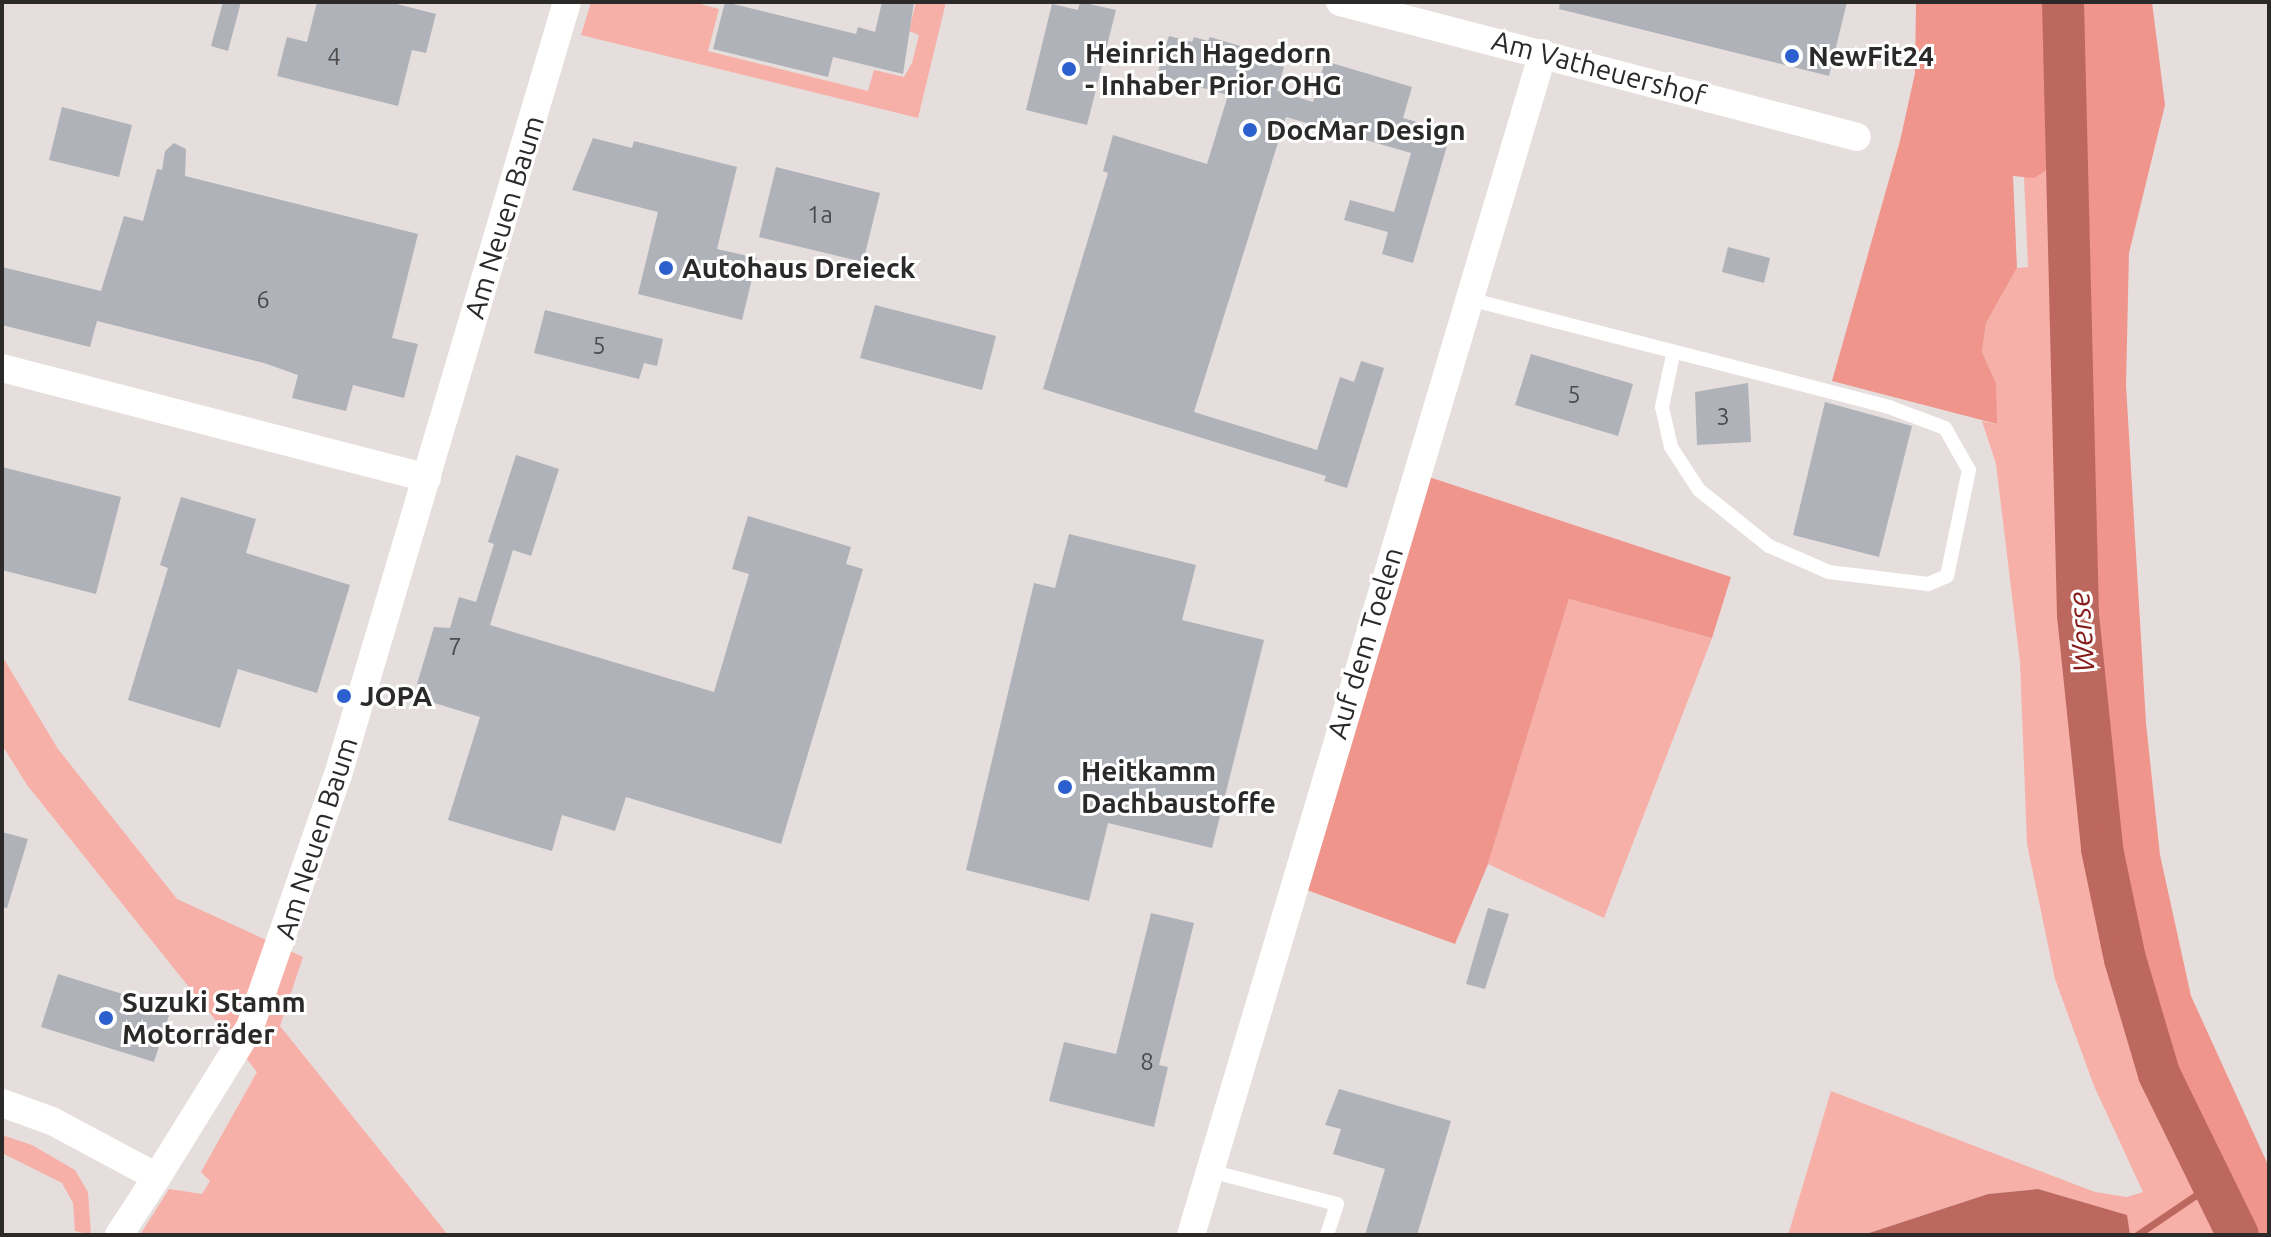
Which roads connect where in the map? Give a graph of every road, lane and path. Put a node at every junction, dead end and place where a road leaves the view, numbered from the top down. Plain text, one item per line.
1 (567, 2) edge
2 (1340, 2) edge
3 (1543, 53) junction
4 (1857, 137) dead end
5 (1469, 299) junction
6 (1673, 355) junction
7 (2, 368) edge
8 (427, 478) junction
9 (2, 1103) edge
10 (1210, 1171) junction
11 (157, 1177) junction
12 (119, 1235) edge
13 (1191, 1235) edge
14 (1327, 1235) edge

1 - 8 street, Am Neuen Baum
2 - 3 street, Am Vatheuershof
3 - 4 street, Am Vatheuershof
3 - 5 street, Auf dem Toelen
5 - 6 lane
5 - 10 street, Auf dem Toelen
6 - 6 lane
7 - 8 street
8 - 11 street, Am Neuen Baum
9 - 11 street
10 - 13 street, Auf dem Toelen
10 - 14 lane
11 - 12 street, Am Neuen Baum

